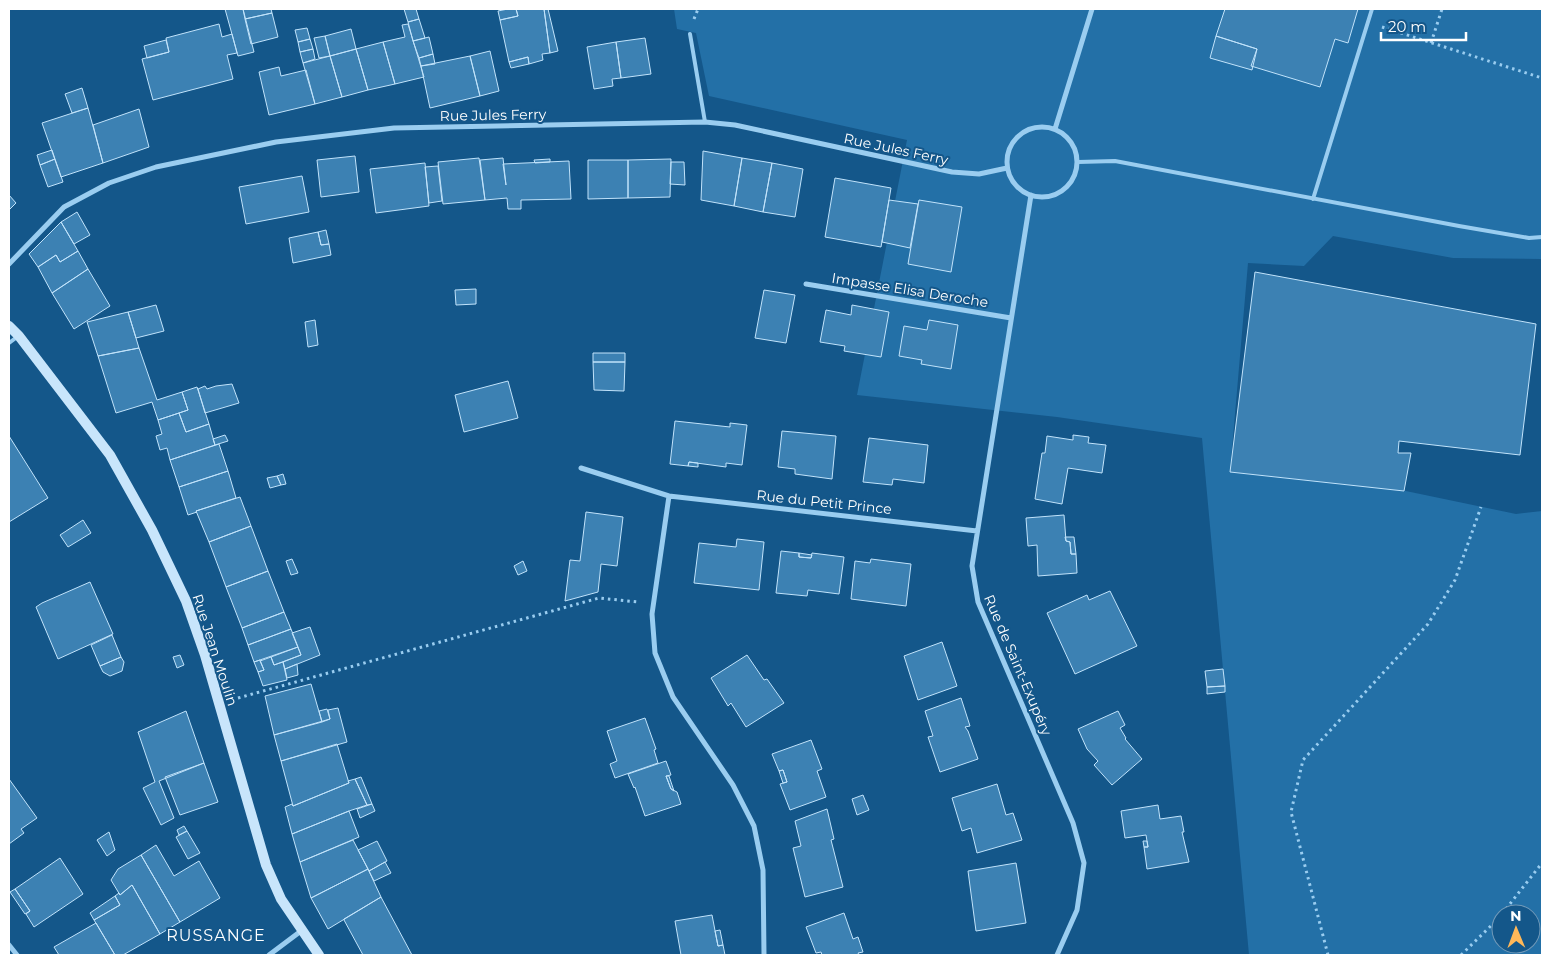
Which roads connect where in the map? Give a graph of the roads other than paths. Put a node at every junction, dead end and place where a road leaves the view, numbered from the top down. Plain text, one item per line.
1 (1092, 9) edge
2 (1372, 9) edge
3 (690, 34) dead end
4 (704, 122) junction
5 (1055, 129) junction
6 (1078, 162) junction
7 (1007, 168) junction
8 (1031, 195) junction
9 (1313, 199) junction
10 (1542, 237) edge
11 (9, 264) edge
12 (806, 284) dead end
13 (1012, 318) junction
14 (9, 326) edge
15 (19, 336) junction
16 (9, 343) edge
17 (581, 468) dead end
18 (669, 496) junction
19 (977, 531) junction
20 (301, 931) junction
21 (9, 945) edge
22 (17, 955) edge
23 (268, 955) edge
24 (319, 955) edge
25 (764, 955) edge
26 (1058, 955) edge

1 - 5 street
2 - 9 lane
3 - 4 lane
4 - 7 street, Rue Jules Ferry
4 - 11 street, Rue Jules Ferry
5 - 6 street
5 - 7 street
6 - 8 street
6 - 9 lane
7 - 8 street
8 - 13 street, Rue de Saint-Exupéry
9 - 10 lane
12 - 13 street, Impasse Elisa Deroche
13 - 19 street, Rue de Saint-Exupéry
14 - 15 main road, Rue Jean Moulin
15 - 16 lane
15 - 20 main road, Rue Jean Moulin
17 - 18 street, Rue du Petit Prince
18 - 19 street, Rue du Petit Prince
18 - 25 street
19 - 26 street, Rue de Saint-Exupéry
20 - 23 street
20 - 24 main road, Rue Jean Moulin
21 - 22 street

